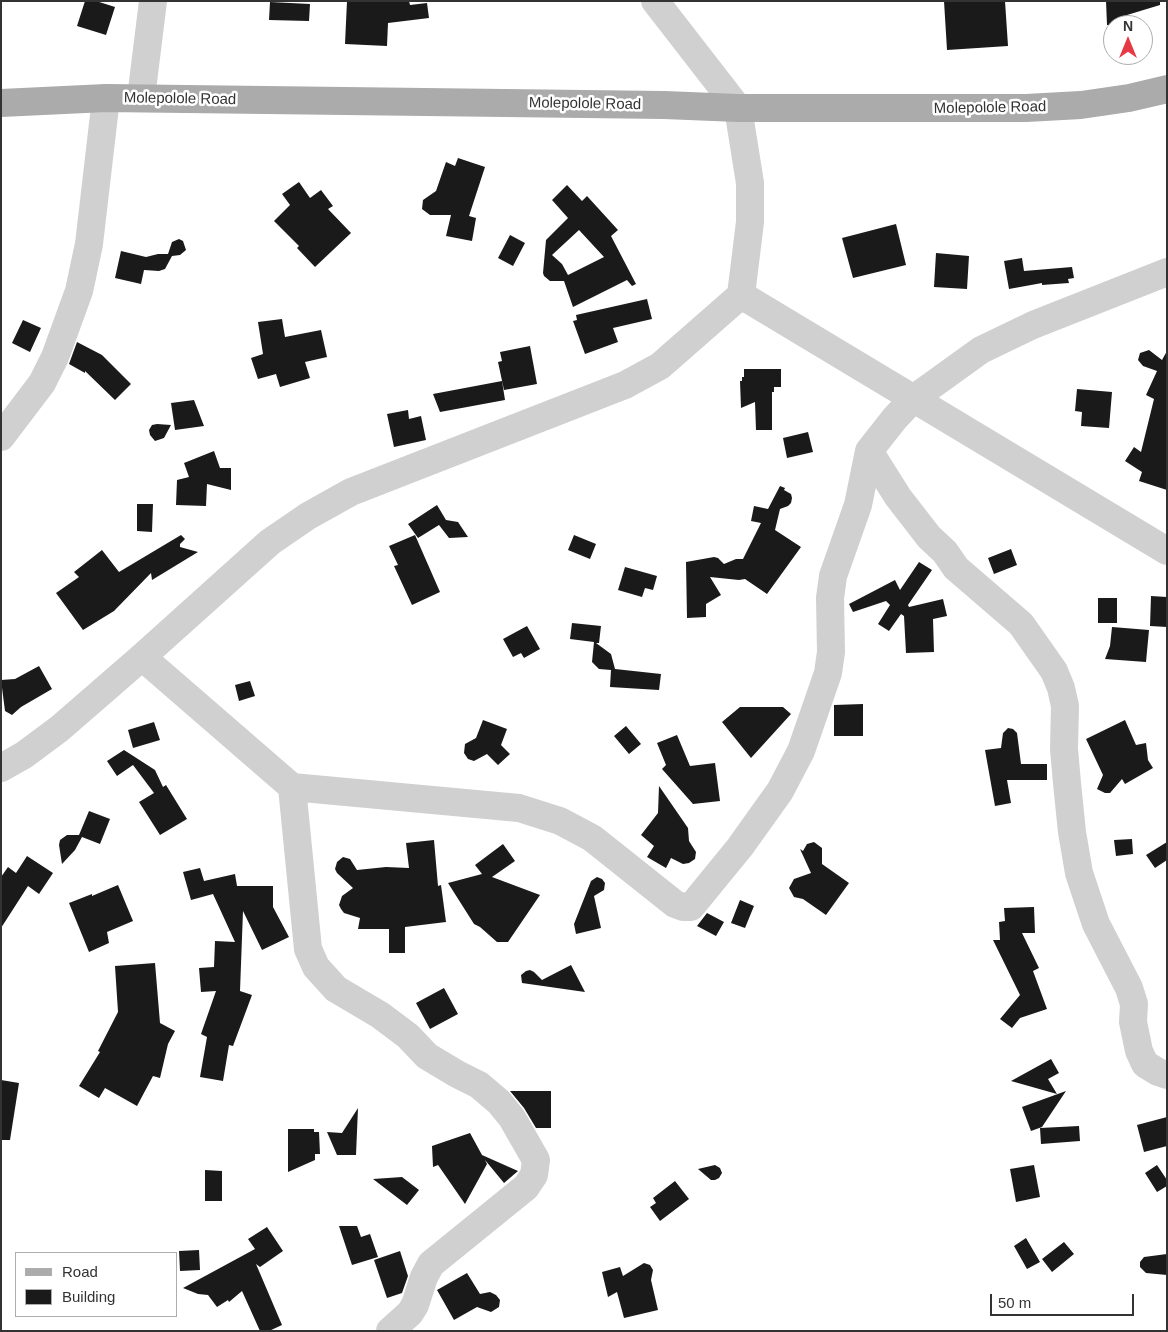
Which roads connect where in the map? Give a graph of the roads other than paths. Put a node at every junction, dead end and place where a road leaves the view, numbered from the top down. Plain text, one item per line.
1 (153, 1) edge
2 (655, 1) edge
3 (1167, 89) edge
4 (106, 98) junction
5 (141, 98) junction
6 (1, 103) edge
7 (738, 108) junction
8 (1167, 272) edge
9 (741, 295) junction
10 (913, 399) junction
11 (1, 437) edge
12 (869, 450) junction
13 (1167, 551) edge
14 (142, 657) junction
15 (1, 768) edge
16 (292, 787) junction
17 (1167, 1075) edge
18 (390, 1331) edge

1 - 5 street
2 - 7 street
3 - 7 main road, Molepolole Road
4 - 5 main road, Molepolole Road
4 - 6 main road, Molepolole Road
4 - 11 street
5 - 7 main road, Molepolole Road
7 - 9 street
8 - 10 street
9 - 10 street
9 - 14 street
10 - 12 street
10 - 13 street
12 - 16 street
12 - 17 street
14 - 15 street
14 - 16 street
16 - 18 street

